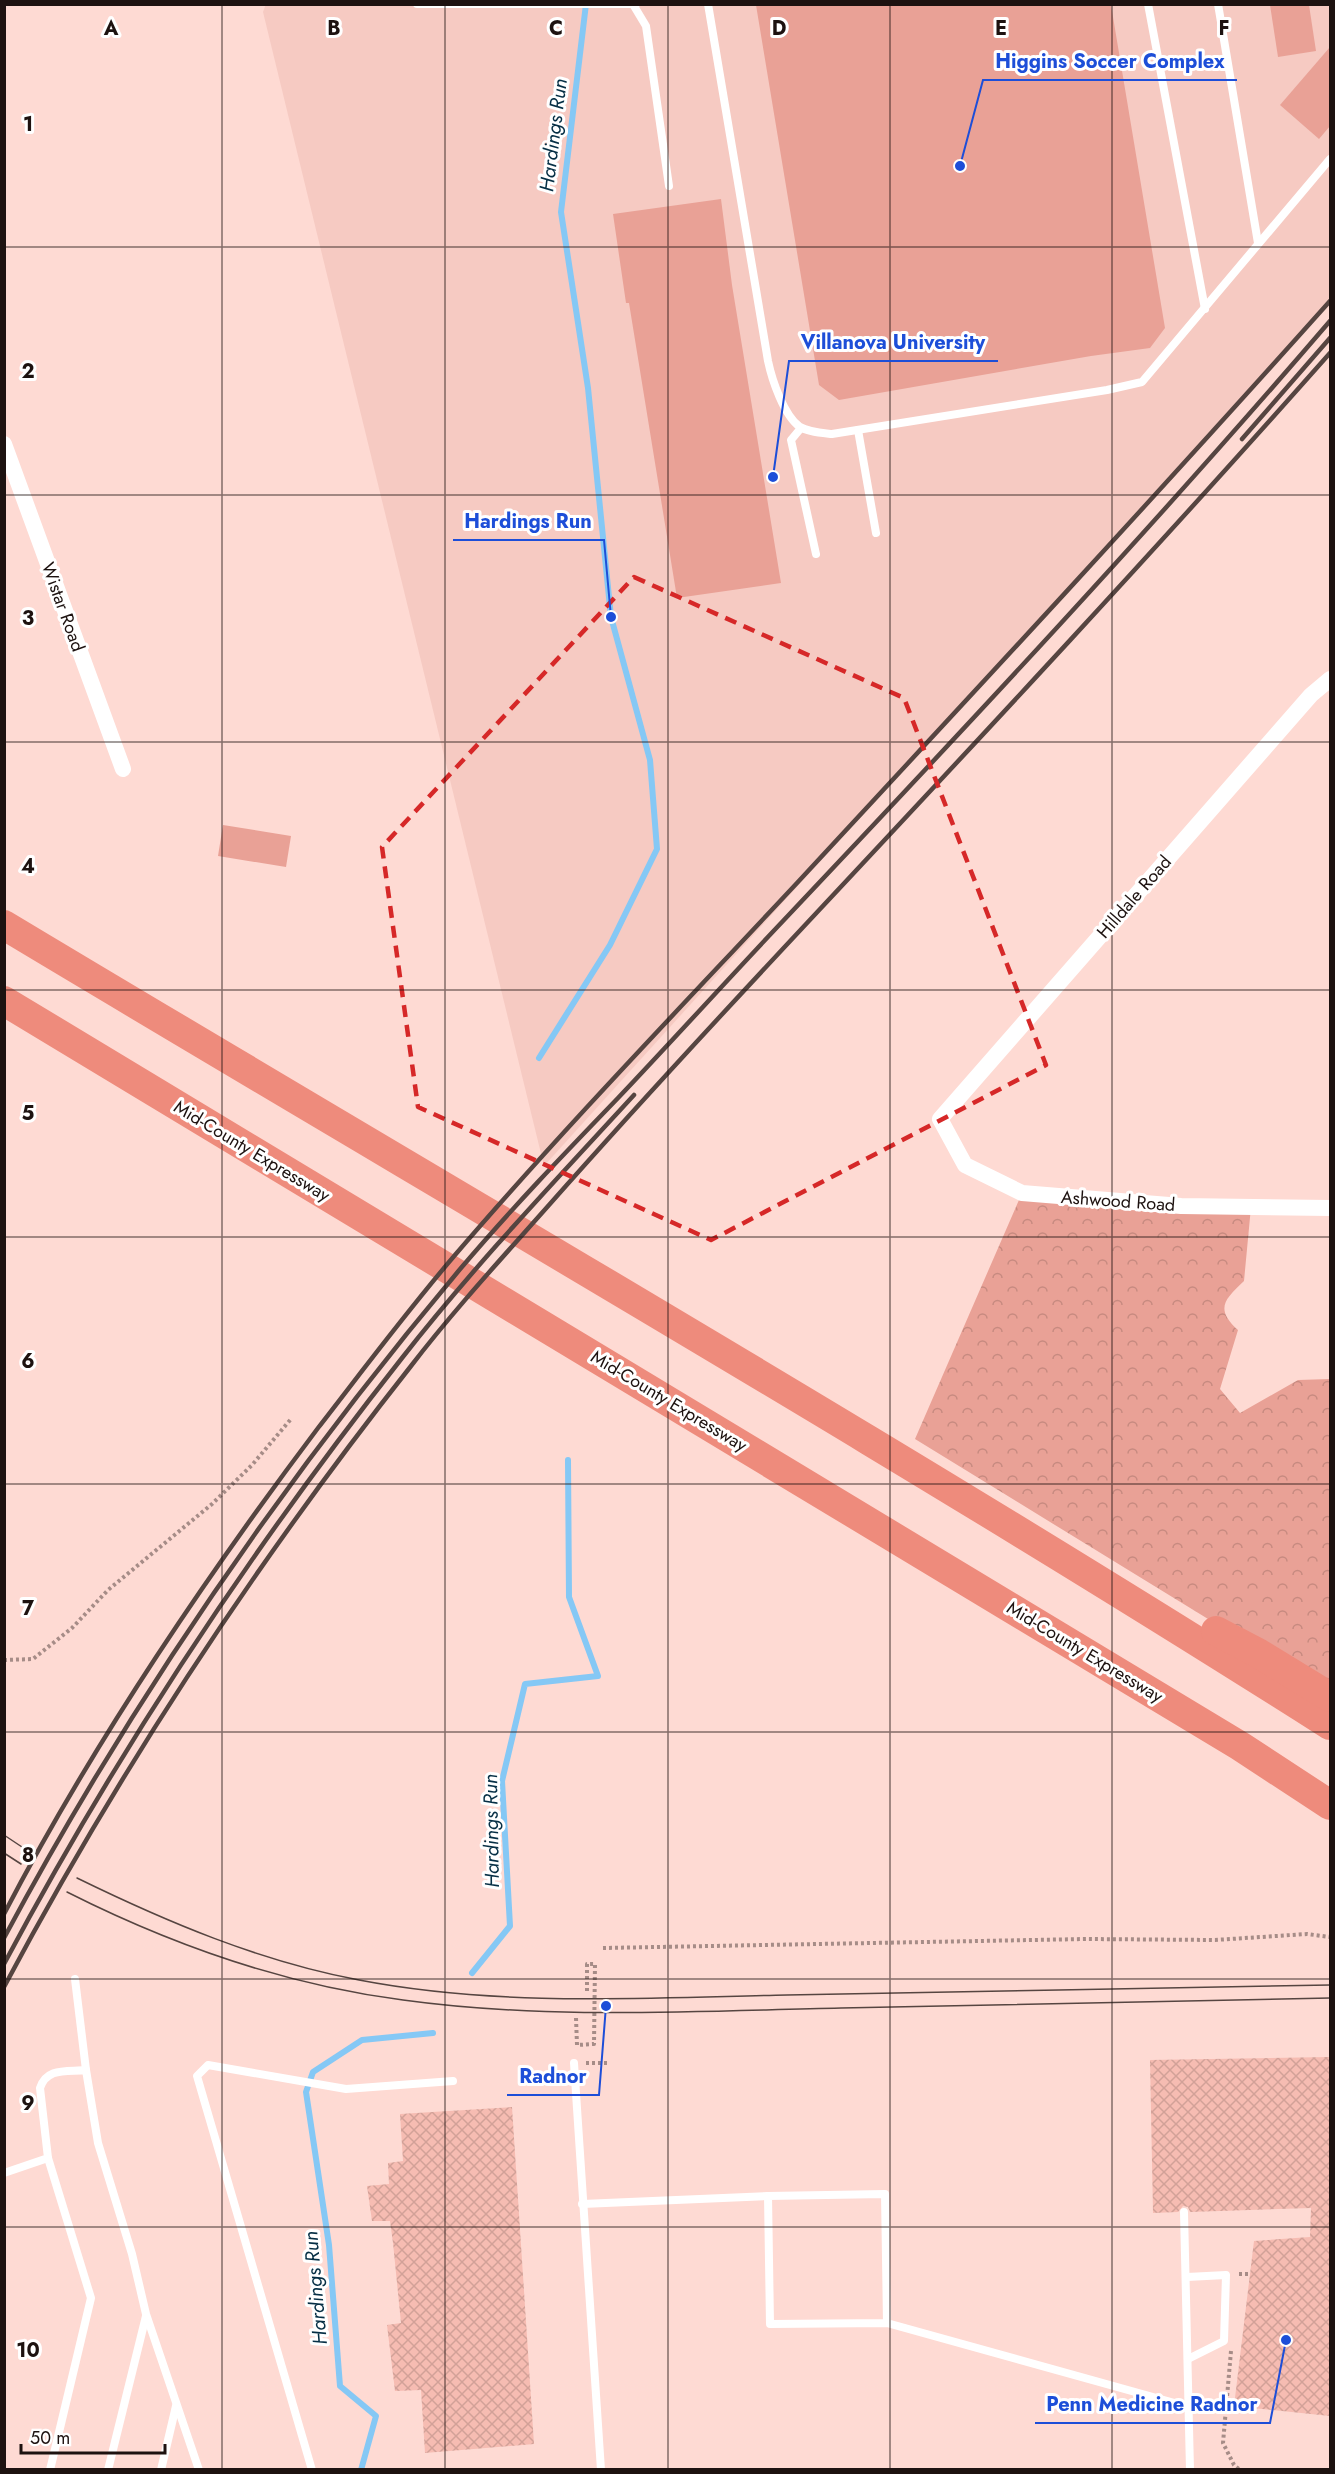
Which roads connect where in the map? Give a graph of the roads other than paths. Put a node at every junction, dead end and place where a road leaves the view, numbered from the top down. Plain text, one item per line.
1 (417, 4) edge
2 (708, 4) edge
3 (1149, 4) edge
4 (1218, 4) edge
5 (635, 5) edge
6 (572, 6) edge
7 (604, 6) edge
8 (1330, 159) edge
9 (669, 186) dead end
10 (1258, 243) junction
11 (1205, 309) junction
12 (801, 428) junction
13 (858, 430) junction
14 (4, 444) edge
15 (876, 533) dead end
16 (816, 554) dead end
17 (1330, 679) edge
18 (123, 769) dead end
19 (4, 925) edge
20 (4, 1001) edge
21 (940, 1119) joint
22 (1330, 1208) edge
23 (1074, 1566) junction
24 (1330, 1697) edge
25 (1330, 1725) edge
26 (1330, 1805) edge
27 (75, 1979) dead end
28 (574, 2063) road end
29 (86, 2070) junction
30 (453, 2081) dead end
31 (48, 2158) junction
32 (4, 2173) edge
33 (768, 2196) junction
34 (582, 2204) junction
35 (1184, 2212) dead end
36 (1187, 2277) junction
37 (146, 2314) junction
38 (887, 2323) junction
39 (1188, 2359) junction
40 (177, 2404) junction
41 (1189, 2407) junction
42 (50, 2469) edge
43 (108, 2469) edge
44 (161, 2469) edge
45 (199, 2469) edge
46 (312, 2469) edge
47 (601, 2469) edge
48 (1190, 2469) edge

1 - 6 lane
2 - 12 lane
3 - 11 lane
4 - 10 lane
5 - 7 lane
5 - 9 lane
6 - 7 lane
8 - 10 lane
10 - 11 lane
11 - 13 lane
12 - 13 lane
12 - 16 lane
13 - 15 lane
14 - 18 street, Wistar Road
17 - 21 street, Hilldale Road
19 - 23 highway
20 - 26 highway, Mid-County Expressway
21 - 22 street, Ashwood Road
23 - 24 highway
23 - 25 highway
27 - 29 lane
28 - 34 lane
29 - 31 lane
29 - 37 lane
30 - 46 lane
31 - 32 lane
31 - 42 lane
33 - 34 lane
33 - 38 lane
33 - 38 lane
34 - 47 lane
35 - 36 lane
36 - 39 lane
36 - 39 lane
37 - 40 lane
37 - 43 lane
38 - 41 lane
39 - 41 lane
40 - 44 lane
40 - 45 lane
41 - 48 lane

